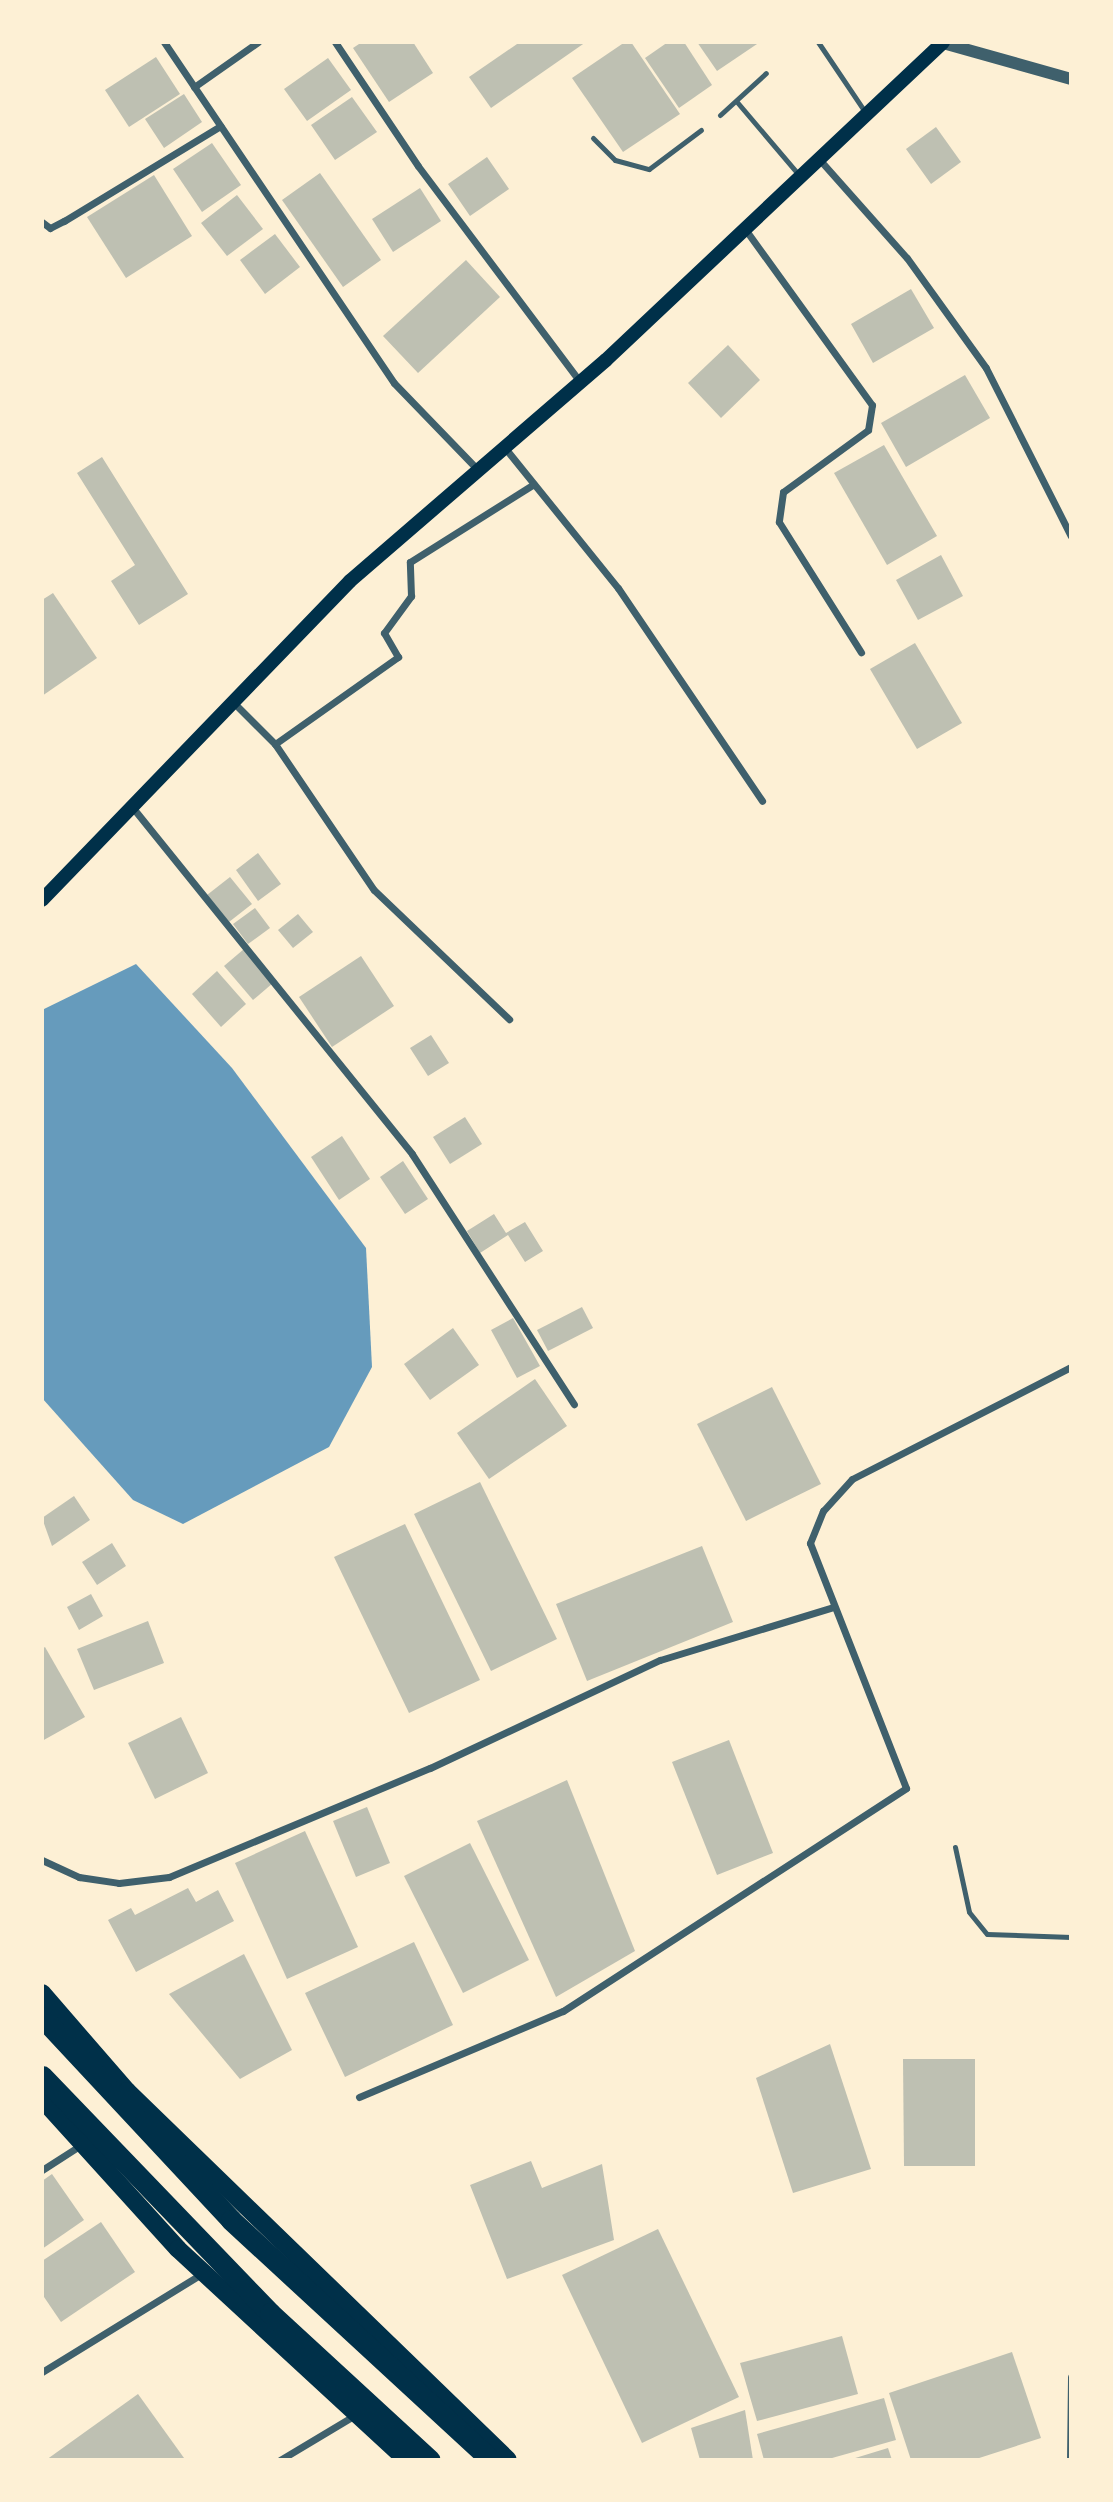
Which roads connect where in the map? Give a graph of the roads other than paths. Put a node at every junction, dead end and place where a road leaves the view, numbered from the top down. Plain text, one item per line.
1 (164, 42) edge
2 (258, 42) edge
3 (335, 42) edge
4 (818, 42) edge
5 (943, 42) edge
6 (765, 73) dead end
7 (1071, 79) edge
8 (194, 88) junction
9 (737, 102) junction
10 (720, 115) dead end
11 (867, 115) junction
12 (220, 125) junction
13 (701, 130) dead end
14 (593, 138) dead end
15 (819, 159) junction
16 (800, 177) junction
17 (42, 222) edge
18 (745, 229) junction
19 (580, 382) junction
20 (504, 448) junction
21 (479, 470) junction
22 (534, 484) junction
23 (1071, 536) edge
24 (861, 652) dead end
25 (234, 703) junction
26 (275, 744) junction
27 (762, 801) dead end
28 (133, 808) junction
29 (42, 900) edge
30 (509, 1019) dead end
31 (1071, 1367) edge
32 (574, 1404) dead end
33 (833, 1607) junction
34 (955, 1847) dead end
35 (42, 1860) edge
36 (1071, 1937) edge
37 (42, 1993) edge
38 (42, 2017) edge
39 (42, 2076) edge
40 (359, 2097) dead end
41 (42, 2099) edge
42 (81, 2146) junction
43 (42, 2170) edge
44 (204, 2272) junction
45 (42, 2372) edge
46 (1071, 2377) edge
47 (358, 2414) junction
48 (280, 2460) edge
49 (407, 2460) edge
50 (430, 2460) edge
51 (491, 2460) edge
52 (508, 2460) edge
53 (1070, 2460) edge

1 - 8 street
2 - 8 street
3 - 19 street
4 - 11 lane
5 - 7 street
5 - 11 main road
6 - 9 lane
8 - 12 street
9 - 10 lane
9 - 16 lane
11 - 15 main road
12 - 17 street
12 - 21 street
13 - 14 lane
15 - 16 main road
15 - 23 street
16 - 18 main road
18 - 19 main road
18 - 24 street
19 - 20 main road
20 - 21 main road
20 - 22 street
21 - 25 main road
22 - 26 street
22 - 27 street
25 - 26 street
25 - 28 main road
26 - 30 street
28 - 29 main road
28 - 32 street
31 - 33 street
33 - 35 street
33 - 40 street
34 - 36 lane
37 - 52 main road
38 - 51 highway
39 - 50 highway
41 - 42 main road
42 - 43 street
42 - 44 main road
44 - 45 street
44 - 47 main road
46 - 53 street
47 - 48 street
47 - 49 main road

